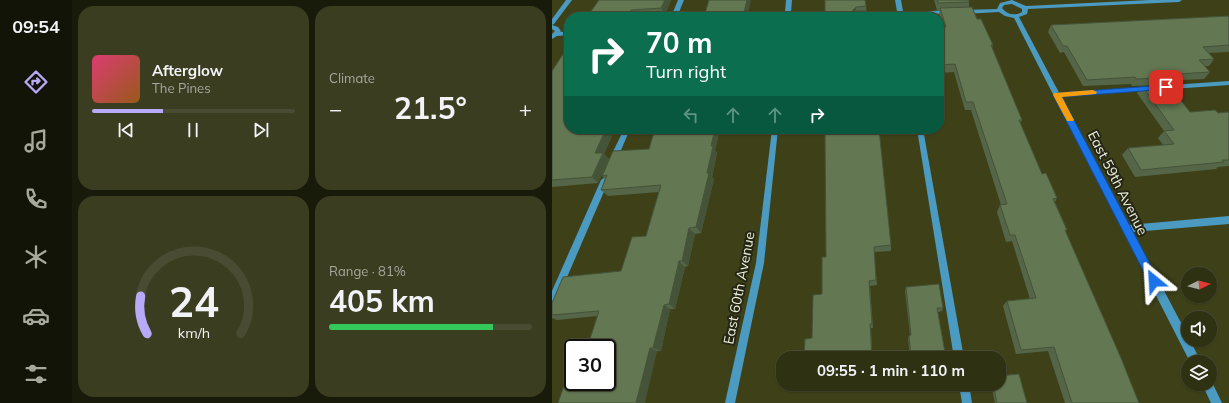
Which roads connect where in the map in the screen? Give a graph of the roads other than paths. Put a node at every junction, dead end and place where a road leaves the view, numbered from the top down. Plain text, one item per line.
1 (569, 0) edge
2 (681, 0) edge
3 (789, 0) edge
4 (898, 0) edge
5 (1179, 0) edge
6 (1008, 1) edge
7 (1025, 8) junction
8 (1000, 10) junction
9 (676, 12) edge
10 (788, 12) edge
11 (900, 12) edge
12 (944, 13) edge
13 (1016, 16) junction
14 (552, 23) edge
15 (552, 27) edge
16 (564, 34) edge
17 (554, 36) edge
18 (1229, 83) edge
19 (1057, 95) junction
20 (625, 134) edge
21 (774, 134) edge
22 (921, 134) edge
23 (1229, 220) edge
24 (1127, 229) junction
25 (552, 302) edge
26 (958, 351) edge
27 (1192, 355) edge
28 (965, 391) edge
29 (1211, 391) edge
30 (730, 403) edge
31 (967, 403) edge
32 (1217, 403) edge

1 - 14 street
2 - 9 street
3 - 10 street
4 - 11 street
5 - 7 street
6 - 7 street
6 - 8 street
7 - 13 street
8 - 12 street
8 - 13 street
13 - 19 street, East 59th Avenue
15 - 17 street
16 - 17 street
18 - 19 street
19 - 24 street, East 59th Avenue
20 - 25 street
21 - 30 street, East 60th Avenue
22 - 26 street
23 - 24 street
24 - 27 street, East 59th Avenue
28 - 31 street
29 - 32 street

